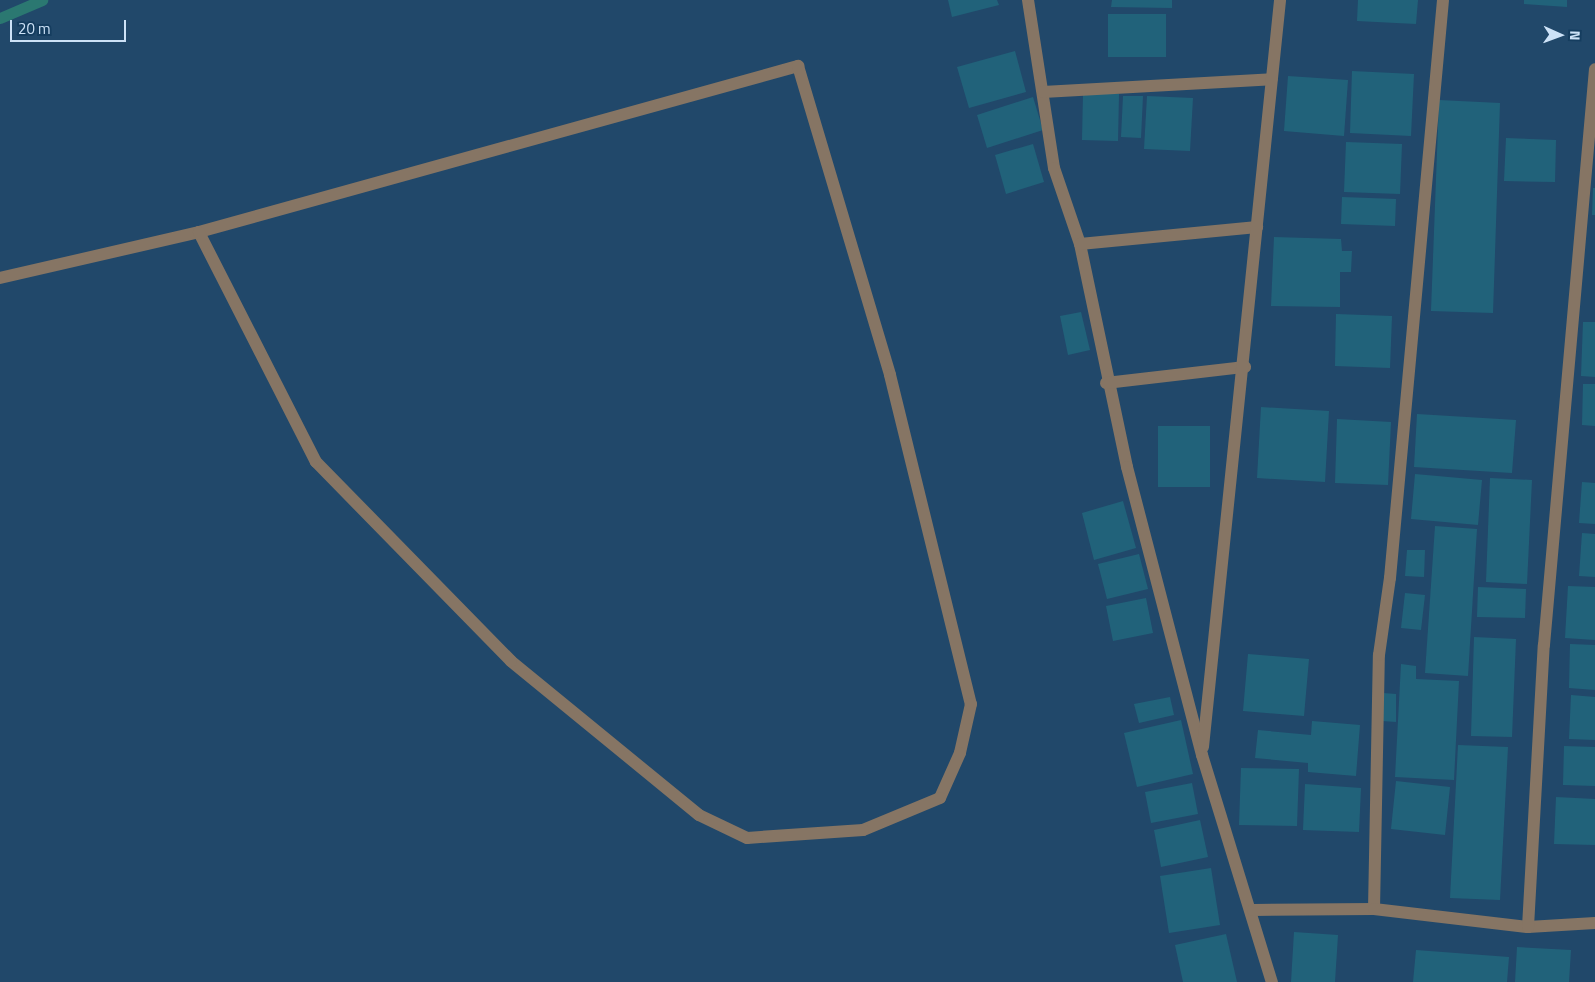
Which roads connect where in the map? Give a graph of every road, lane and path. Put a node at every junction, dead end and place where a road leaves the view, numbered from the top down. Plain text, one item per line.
1 (1028, 0) edge
2 (1280, 0) edge
3 (1443, 0) edge
4 (1595, 69) edge
5 (1272, 79) junction
6 (1043, 92) junction
7 (1257, 227) junction
8 (199, 232) junction
9 (1080, 244) junction
10 (0, 278) edge
11 (1246, 367) junction
12 (1106, 383) junction
13 (1202, 755) junction
14 (1253, 910) junction
15 (1374, 910) junction
16 (1595, 923) edge
17 (1528, 927) junction
18 (1272, 982) edge

1 - 6 street
2 - 5 street
3 - 15 street
4 - 17 street
5 - 6 street
5 - 7 street
6 - 9 street
7 - 9 street
7 - 11 street
8 - 8 street
8 - 10 street
9 - 12 street
11 - 12 street
11 - 13 street
12 - 13 street
13 - 14 street
14 - 15 street
14 - 18 street
15 - 17 street
16 - 17 street

